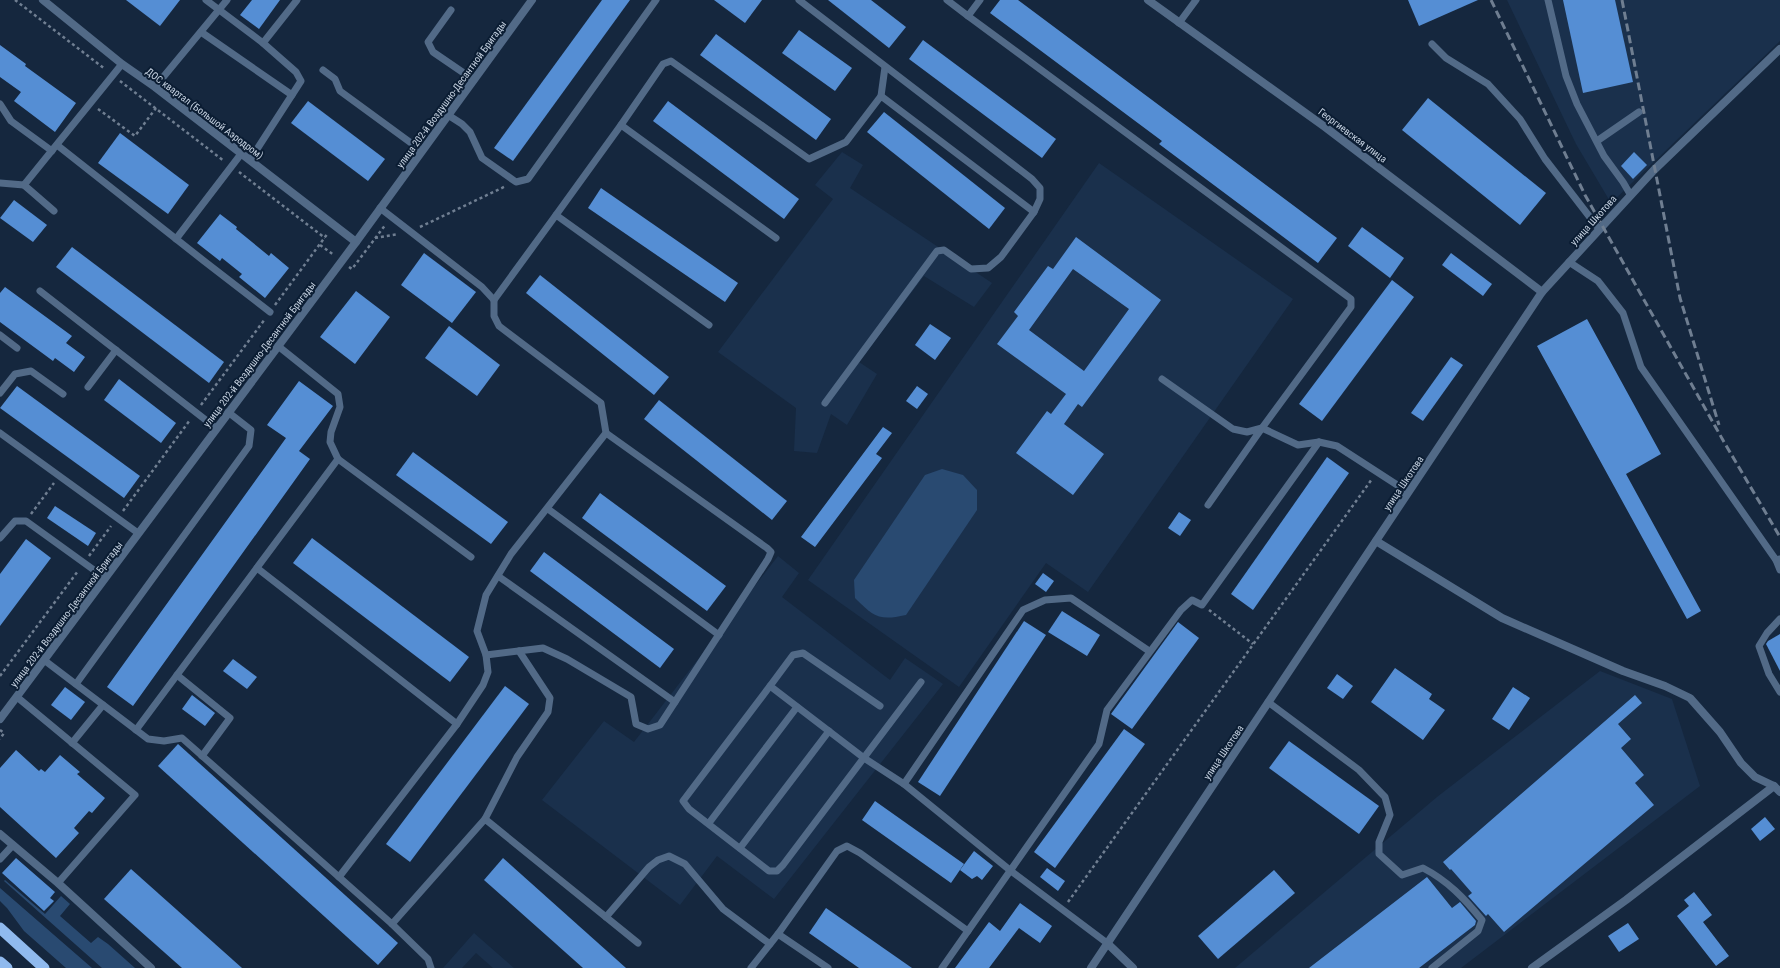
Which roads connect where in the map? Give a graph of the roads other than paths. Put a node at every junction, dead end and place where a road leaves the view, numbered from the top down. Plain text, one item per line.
1 (43, 0) edge
2 (206, 0) edge
3 (227, 0) edge
4 (297, 0) edge
5 (532, 0) edge
6 (656, 0) edge
7 (799, 0) edge
8 (947, 0) edge
9 (980, 0) edge
10 (1148, 0) edge
11 (1196, 0) edge
12 (1548, 0) edge
13 (219, 10) junction
14 (451, 10) dead end
15 (968, 16) junction
16 (1179, 23) junction
17 (201, 32) junction
18 (263, 43) junction
19 (1432, 44) dead end
20 (1780, 49) edge
21 (122, 64) junction
22 (885, 67) junction
23 (322, 70) dead end
24 (474, 80) junction
25 (155, 86) junction
26 (292, 95) junction
27 (881, 96) junction
28 (0, 104) edge
29 (1639, 112) dead end
30 (448, 115) junction
31 (621, 125) junction
32 (1597, 141) junction
33 (57, 145) junction
34 (52, 151) junction
35 (422, 151) junction
36 (241, 154) junction
37 (250, 160) junction
38 (0, 183) edge
39 (24, 185) junction
40 (1630, 194) junction
41 (380, 208) junction
42 (54, 211) dead end
43 (1034, 212) junction
44 (556, 215) junction
45 (1599, 229) junction
46 (776, 238) dead end
47 (176, 240) junction
48 (356, 242) junction
49 (1569, 262) junction
50 (40, 291) dead end
51 (1542, 292) junction
52 (494, 300) junction
53 (270, 312) road end
54 (709, 325) dead end
55 (0, 335) edge
56 (278, 346) junction
57 (17, 348) dead end
58 (116, 350) junction
59 (1162, 379) dead end
60 (88, 387) dead end
61 (0, 393) edge
62 (63, 394) dead end
63 (825, 403) dead end
64 (228, 412) junction
65 (216, 428) junction
66 (1262, 428) junction
67 (0, 433) edge
68 (606, 433) junction
69 (1319, 442) junction
70 (338, 459) junction
71 (1408, 492) junction
72 (1208, 505) dead end
73 (548, 509) junction
74 (138, 534) junction
75 (0, 538) edge
76 (1376, 542) junction
77 (471, 556) dead end
78 (1778, 560) edge
79 (257, 568) junction
80 (1780, 570) edge
81 (498, 576) junction
82 (105, 578) junction
83 (1780, 619) edge
84 (719, 635) junction
85 (1149, 651) junction
86 (519, 652) junction
87 (486, 655) junction
88 (44, 660) junction
89 (177, 675) junction
90 (922, 682) dead end
91 (76, 684) junction
92 (770, 686) junction
93 (1780, 692) edge
94 (16, 697) junction
95 (675, 702) junction
96 (1268, 702) junction
97 (103, 705) junction
98 (880, 706) dead end
99 (797, 707) junction
100 (0, 719) edge
101 (457, 724) junction
102 (136, 730) junction
103 (829, 731) junction
104 (72, 743) junction
105 (202, 756) junction
106 (864, 758) junction
107 (904, 784) junction
108 (1777, 789) edge
109 (485, 819) junction
110 (709, 823) junction
111 (0, 834) edge
112 (13, 845) junction
113 (740, 848) junction
114 (0, 859) edge
115 (1011, 871) junction
116 (339, 877) junction
117 (58, 882) junction
118 (606, 917) junction
119 (392, 924) junction
120 (0, 928) edge
121 (968, 931) junction
122 (778, 934) junction
123 (638, 943) dead end
124 (1107, 943) junction
125 (770, 944) junction
126 (0, 962) edge
127 (7, 968) edge
128 (44, 968) edge
129 (151, 968) edge
130 (431, 968) edge
131 (751, 968) edge
132 (828, 968) edge
133 (942, 968) edge
134 (1091, 968) edge
135 (1133, 968) edge
136 (1432, 968) edge
137 (1532, 968) edge

1 - 21 street, ДОС квартал (Большой Аэродром)
2 - 13 lane
3 - 13 lane
4 - 18 lane
5 - 24 street, улица 202-й Воздушно-Десантной Бригады
6 - 30 lane
7 - 22 lane
8 - 15 lane
9 - 15 lane
10 - 16 street, Георгиевская улица
11 - 16 lane
12 - 32 lane
13 - 17 lane
13 - 18 lane
14 - 24 lane
15 - 66 lane
16 - 51 street, Георгиевская улица
17 - 25 lane
17 - 26 lane
18 - 26 lane
19 - 45 lane
20 - 40 street, улица Шкотова
21 - 25 street, ДОС квартал (Большой Аэродром)
21 - 33 lane
22 - 27 lane
22 - 43 lane
23 - 35 lane
24 - 30 street, улица 202-й Воздушно-Десантной Бригады
25 - 36 street, ДОС квартал (Большой Аэродром)
26 - 37 lane
27 - 31 lane
27 - 43 lane
28 - 34 lane
29 - 32 lane
30 - 35 street, улица 202-й Воздушно-Десантной Бригады
31 - 44 lane
31 - 46 lane
32 - 40 lane
33 - 34 lane
33 - 47 lane
34 - 39 lane
35 - 41 street, улица 202-й Воздушно-Десантной Бригады
36 - 37 street, ДОС квартал (Большой Аэродром)
36 - 47 lane
37 - 48 street, ДОС квартал (Большой Аэродром)
38 - 39 lane
39 - 42 lane
40 - 45 street, улица Шкотова
41 - 48 street, улица 202-й Воздушно-Десантной Бригады
41 - 52 lane
43 - 63 lane
44 - 52 lane
44 - 54 lane
45 - 49 street, улица Шкотова
47 - 53 lane
48 - 56 street, улица 202-й Воздушно-Десантной Бригады
49 - 51 street, улица Шкотова
49 - 78 lane
50 - 58 lane
51 - 71 street, улица Шкотова
52 - 68 lane
55 - 57 lane
56 - 64 street, улица 202-й Воздушно-Десантной Бригады
56 - 70 lane
58 - 60 lane
58 - 65 lane
59 - 66 lane
61 - 62 lane
64 - 65 street, улица 202-й Воздушно-Десантной Бригады
64 - 91 lane
65 - 74 street, улица 202-й Воздушно-Десантной Бригады
66 - 69 lane
66 - 72 lane
67 - 74 lane
68 - 73 lane
68 - 84 lane
69 - 71 lane
69 - 85 lane
70 - 77 lane
70 - 79 lane
71 - 76 street, улица Шкотова
73 - 81 lane
73 - 84 lane
74 - 82 street, улица 202-й Воздушно-Десантной Бригады
75 - 82 lane
76 - 96 street, улица Шкотова
76 - 108 street
78 - 80 lane
79 - 89 lane
79 - 101 lane
81 - 87 lane
81 - 95 lane
82 - 88 street, улица 202-й Воздушно-Десантной Бригады
83 - 93 lane
84 - 95 lane
85 - 107 lane
85 - 115 lane
86 - 87 lane
86 - 95 lane
86 - 109 lane
87 - 101 lane
88 - 91 lane
88 - 94 street, улица 202-й Воздушно-Десантной Бригады
89 - 102 lane
89 - 105 lane
90 - 106 lane
91 - 97 lane
92 - 98 lane
92 - 99 lane
92 - 110 lane
94 - 100 street, улица 202-й Воздушно-Десантной Бригады
94 - 104 lane
96 - 124 street, улица Шкотова
96 - 136 lane
97 - 102 lane
97 - 104 lane
99 - 103 lane
99 - 110 lane
101 - 116 lane
102 - 105 lane
103 - 106 lane
103 - 113 lane
104 - 117 lane
105 - 116 lane
106 - 107 lane
106 - 113 lane
107 - 115 lane
108 - 137 street
109 - 118 lane
109 - 119 lane
110 - 113 lane
111 - 112 street
112 - 114 lane
112 - 117 street
115 - 121 lane
115 - 124 lane
116 - 119 lane
117 - 129 street
118 - 123 lane
118 - 125 lane
119 - 130 lane
120 - 128 highway
121 - 122 lane
121 - 133 lane
122 - 125 lane
122 - 132 lane
124 - 134 street, улица Шкотова
124 - 135 street
125 - 131 lane
126 - 127 highway

